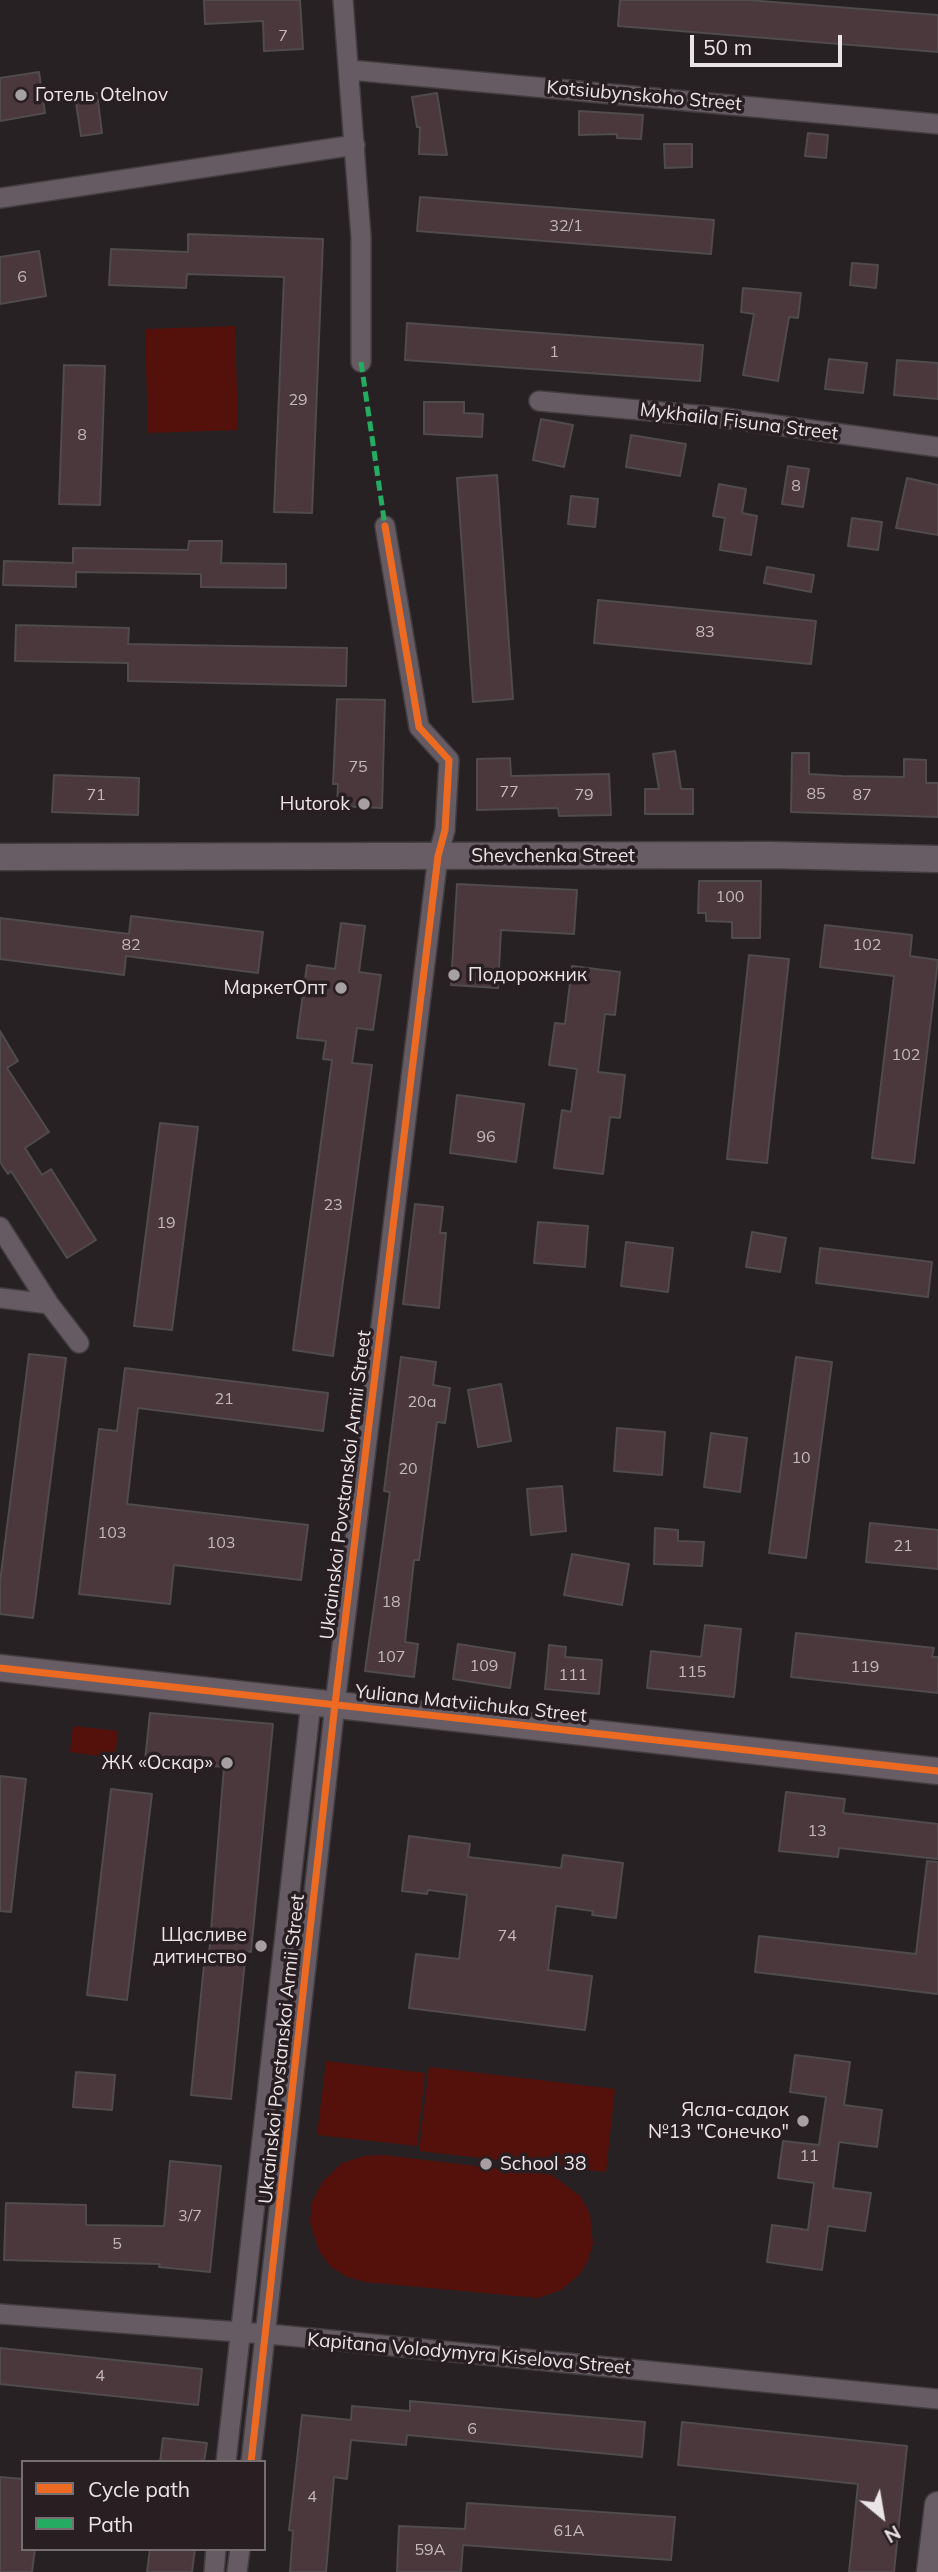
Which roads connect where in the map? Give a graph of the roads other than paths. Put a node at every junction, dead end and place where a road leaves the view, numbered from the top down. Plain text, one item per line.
1 (343, 0) edge
2 (350, 70) junction
3 (938, 124) edge
4 (355, 145) junction
5 (0, 198) edge
6 (361, 362) dead end
7 (539, 401) dead end
8 (938, 447) edge
9 (385, 526) dead end
10 (438, 856) junction
11 (0, 857) edge
12 (938, 859) edge
13 (0, 1227) edge
14 (0, 1298) edge
15 (50, 1304) junction
16 (79, 1343) dead end
17 (0, 1668) edge
18 (323, 1703) junction
19 (938, 1771) edge
20 (0, 2314) edge
21 (240, 2333) junction
22 (268, 2334) junction
23 (938, 2399) edge
24 (226, 2460) edge
25 (251, 2460) edge
26 (938, 2505) edge
27 (216, 2551) edge
28 (240, 2551) edge
29 (214, 2572) edge
30 (237, 2572) edge
31 (930, 2572) edge

1 - 2 street
2 - 3 street, Kotsiubynskoho Street
2 - 4 street
4 - 5 street
4 - 6 street
7 - 8 street, Mykhaila Fisuna Street
9 - 10 street, Ukrainskoi Povstanskoi Armii Street
10 - 11 street, Shevchenka Street
10 - 12 street, Shevchenka Street
10 - 18 street, Ukrainskoi Povstanskoi Armii Street
13 - 15 street
14 - 15 street
15 - 16 street
17 - 18 street, Yuliana Matviichuka Street
18 - 19 street, Yuliana Matviichuka Street
18 - 21 street, Ukrainskoi Povstanskoi Armii Street
18 - 22 street, Ukrainskoi Povstanskoi Armii Street
20 - 21 street, Kapitana Volodymyra Kiselova Street
21 - 22 street, Kapitana Volodymyra Kiselova Street
21 - 24 street, Ukrainskoi Povstanskoi Armii Street
22 - 23 street, Kapitana Volodymyra Kiselova Street
22 - 25 street, Ukrainskoi Povstanskoi Armii Street
26 - 31 street
27 - 29 street
28 - 30 street

